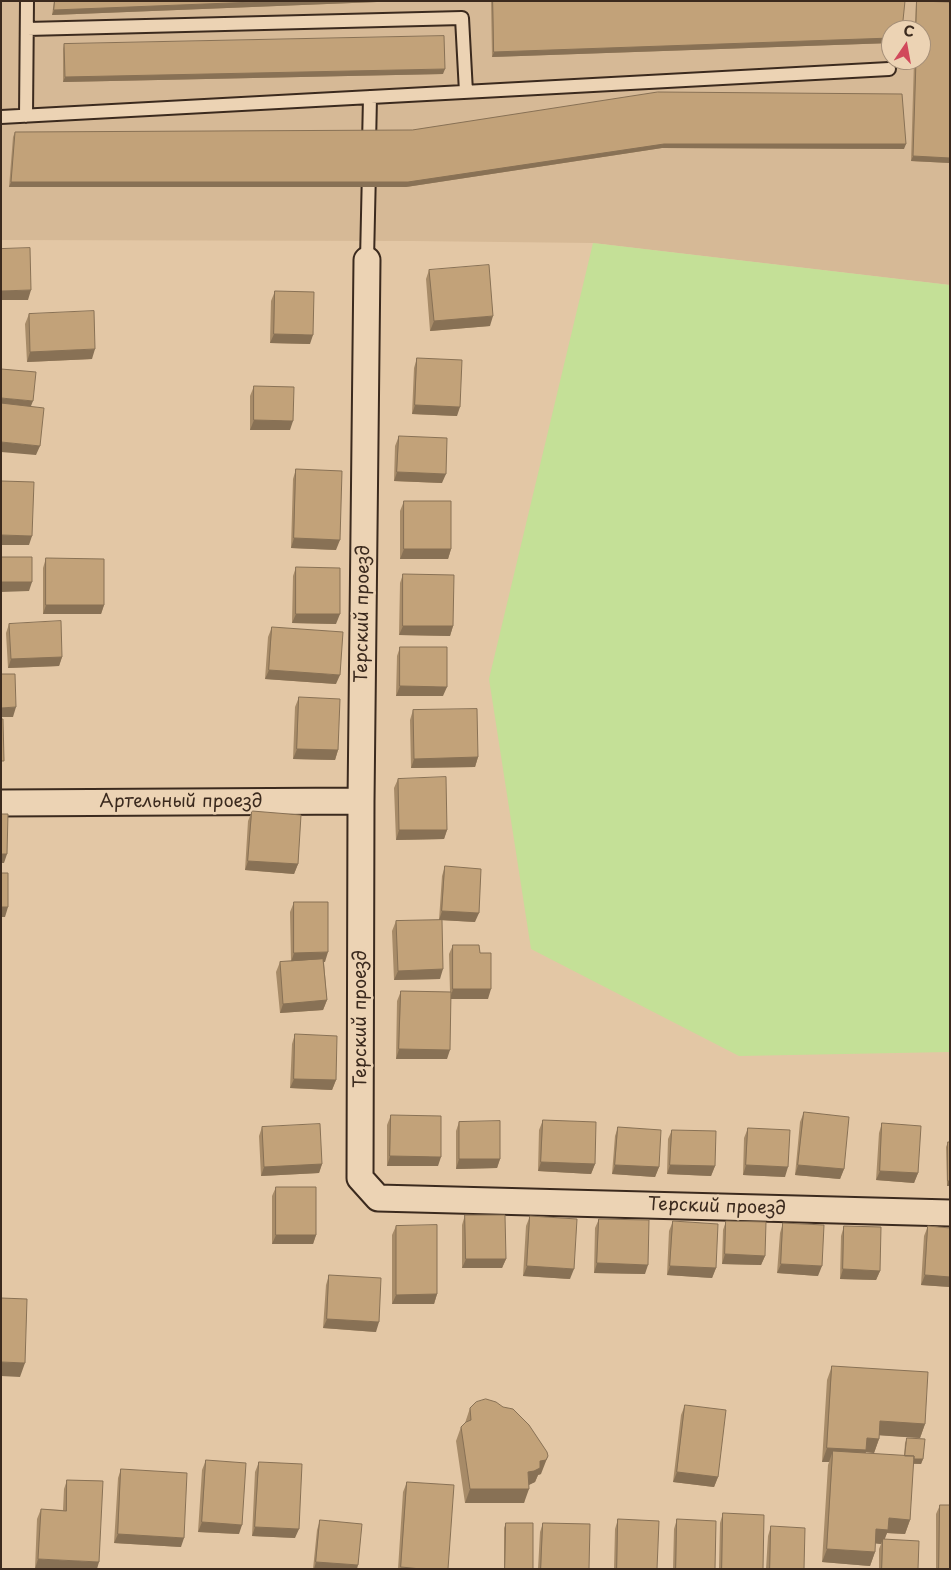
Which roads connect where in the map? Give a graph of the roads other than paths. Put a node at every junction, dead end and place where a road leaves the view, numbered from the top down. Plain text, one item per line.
1 (27, 1) edge
2 (27, 29) junction
3 (881, 69) edge
4 (466, 92) junction
5 (370, 97) junction
6 (26, 116) junction
7 (1, 117) edge
8 (367, 260) joint
9 (361, 801) junction
10 (1, 803) edge
11 (950, 1213) edge

1 - 2 lane
2 - 4 lane
2 - 6 lane
3 - 4 lane
4 - 5 lane
5 - 6 lane
5 - 8 lane
6 - 7 lane
8 - 9 street, Терский проезд
9 - 10 street, Артельный проезд
9 - 11 street, Терский проезд

